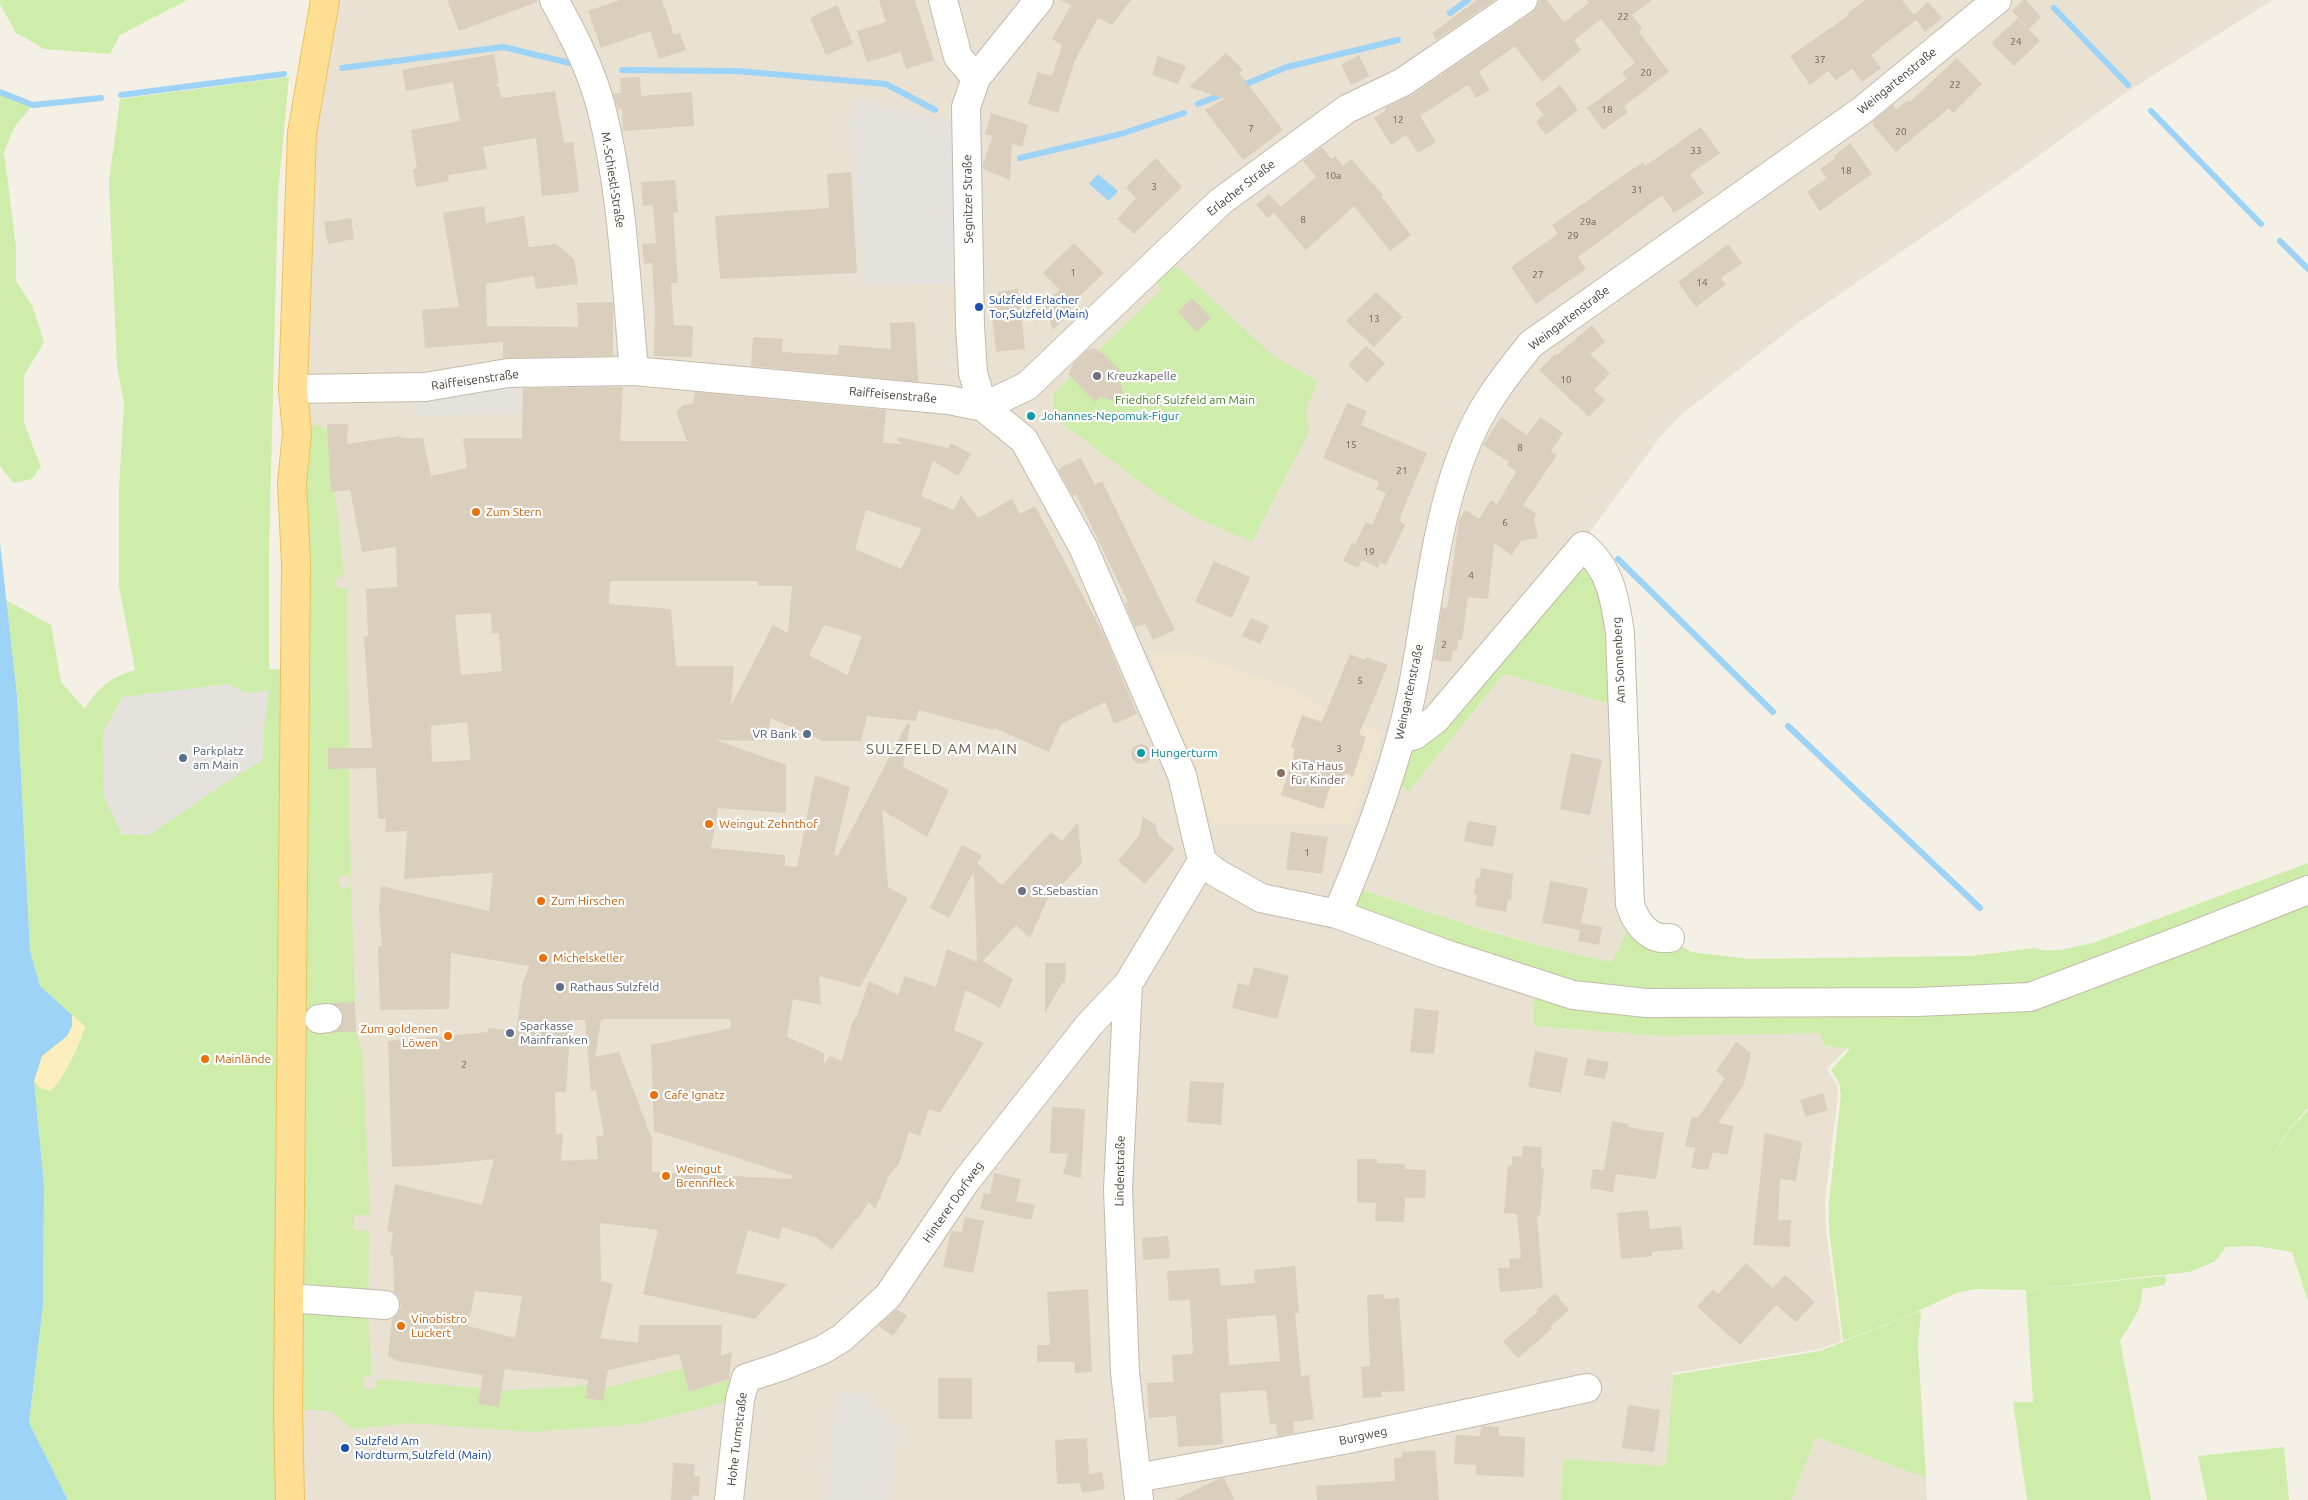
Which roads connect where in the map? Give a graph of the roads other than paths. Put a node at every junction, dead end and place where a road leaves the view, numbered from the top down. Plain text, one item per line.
1 (325, 0) edge
2 (554, 0) edge
3 (943, 0) edge
4 (1039, 0) edge
5 (1523, 0) edge
6 (1997, 0) edge
7 (976, 78) junction
8 (634, 371) junction
9 (293, 389) junction
10 (984, 407) junction
11 (1400, 739) junction
12 (1202, 861) junction
13 (2308, 890) edge
14 (1337, 914) junction
15 (1670, 938) dead end
16 (1128, 984) junction
17 (289, 1298) junction
18 (385, 1305) dead end
19 (746, 1378) joint
20 (1587, 1388) dead end
21 (1138, 1489) edge
22 (290, 1500) edge
23 (729, 1500) edge

1 - 9 main road
2 - 8 street, M.-Schiestl-Straße
3 - 7 street
4 - 7 street, Segnitzer Straße
5 - 10 street, Erlacher Straße
6 - 11 street, Weingartenstraße
7 - 10 street, Segnitzer Straße
8 - 9 street, Raiffeisenstraße
8 - 10 street, Raiffeisenstraße
9 - 17 main road
10 - 12 street, Raiffeisenstraße
11 - 14 street, Weingartenstraße
11 - 15 street, Am Sonnenberg
12 - 14 street
12 - 16 street, Lindenstraße
13 - 14 street
16 - 19 street, Hinterer Dorfweg
16 - 21 street, Lindenstraße
17 - 18 street
17 - 22 main road
19 - 23 street, Hohe Turmstraße
20 - 21 street, Burgweg

